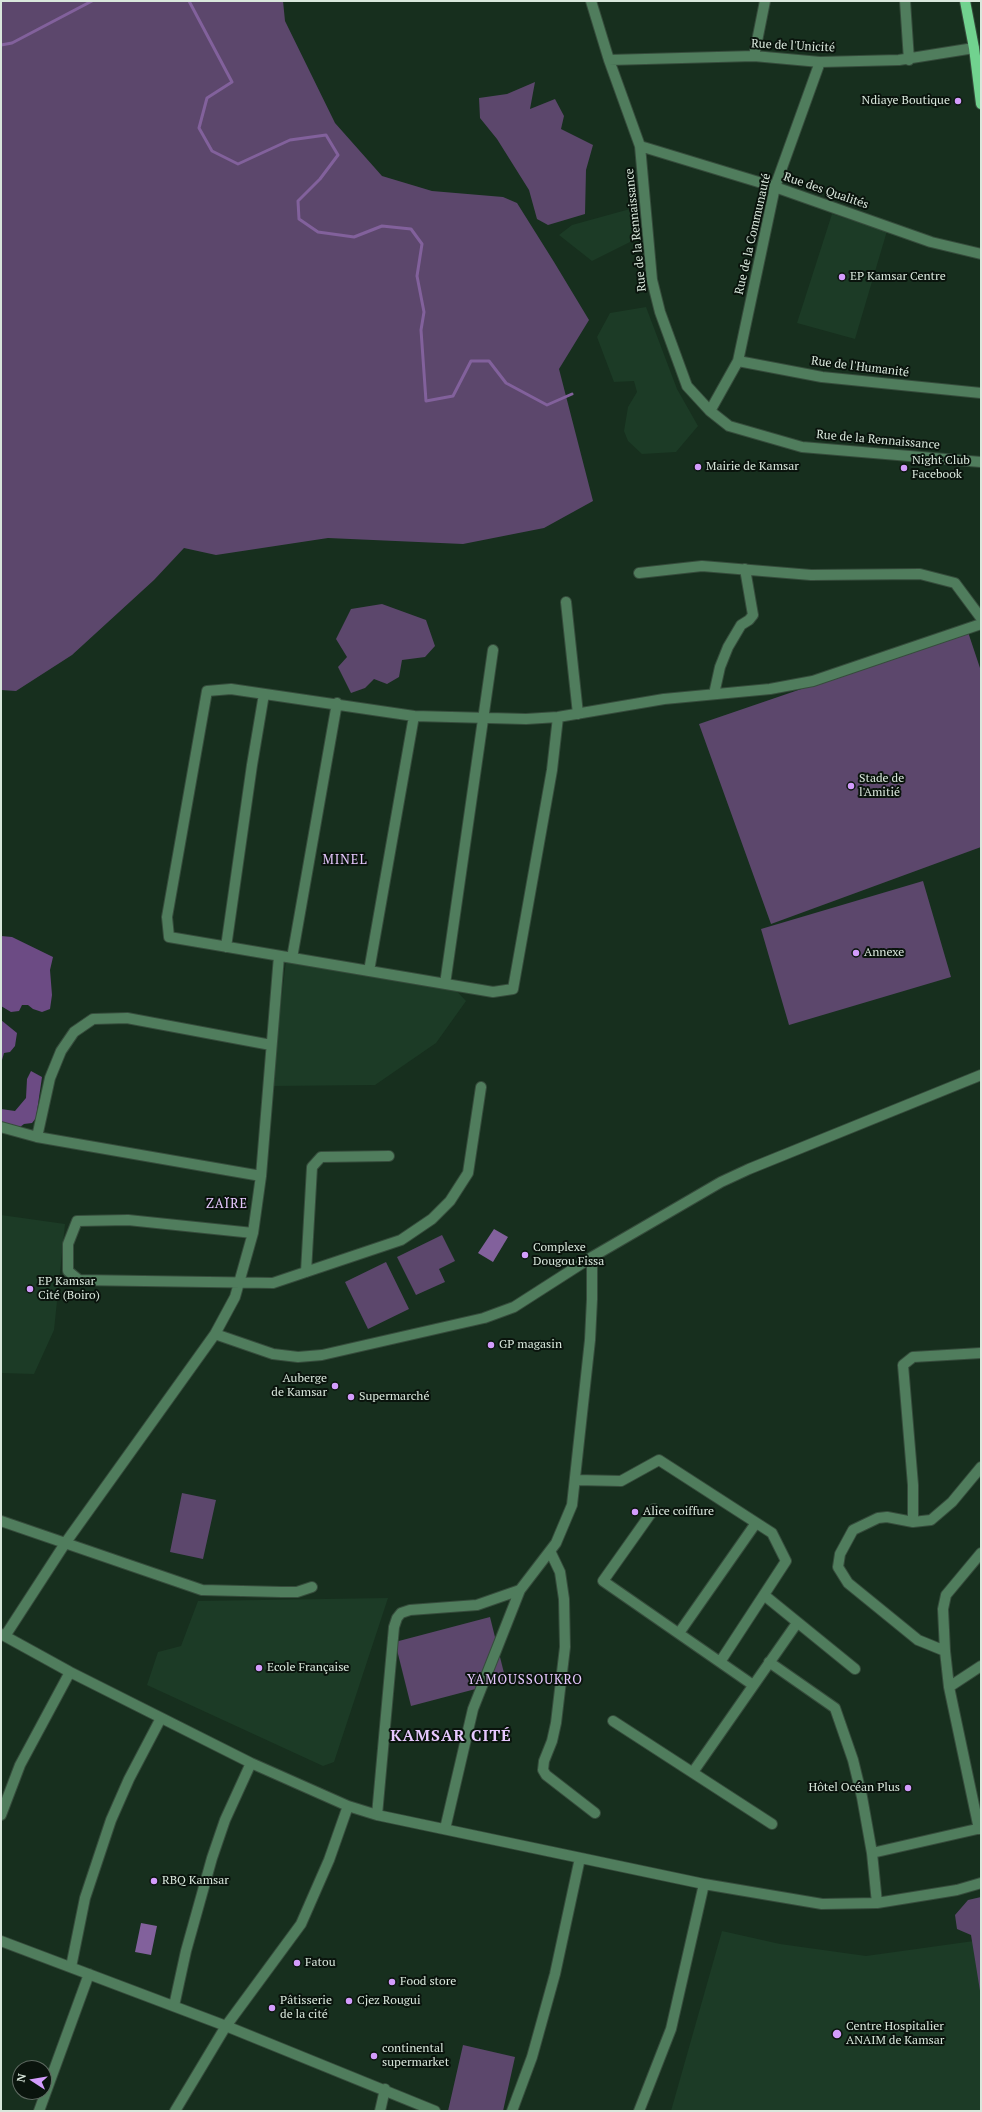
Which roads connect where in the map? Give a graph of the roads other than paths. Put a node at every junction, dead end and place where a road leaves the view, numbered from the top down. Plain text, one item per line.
1 (591, 1) edge
2 (765, 1) edge
3 (905, 1) edge
4 (965, 1) edge
5 (974, 48) junction
6 (754, 56) junction
7 (609, 60) junction
8 (909, 60) junction
9 (820, 62) junction
10 (981, 104) edge
11 (640, 146) junction
12 (775, 187) junction
13 (981, 254) edge
14 (738, 361) junction
15 (981, 393) edge
16 (710, 411) junction
17 (981, 462) edge
18 (745, 570) junction
19 (639, 573) dead end
20 (566, 602) dead end
21 (981, 618) edge
22 (981, 624) edge
23 (493, 650) dead end
24 (264, 694) junction
25 (714, 694) junction
26 (337, 703) junction
27 (578, 714) junction
28 (414, 716) junction
29 (558, 717) junction
30 (484, 718) junction
31 (226, 947) junction
32 (279, 956) junction
33 (292, 958) junction
34 (369, 971) junction
35 (445, 984) junction
36 (270, 1046) junction
37 (981, 1075) edge
38 (481, 1087) dead end
39 (1, 1127) edge
40 (37, 1137) junction
41 (389, 1156) dead end
42 (261, 1176) junction
43 (253, 1233) junction
44 (592, 1257) junction
45 (306, 1272) junction
46 (240, 1284) junction
47 (216, 1334) junction
48 (981, 1353) edge
49 (981, 1467) edge
50 (576, 1480) junction
51 (654, 1509) dead end
52 (1, 1521) edge
53 (913, 1522) junction
54 (756, 1523) junction
55 (66, 1542) junction
56 (550, 1551) junction
57 (981, 1553) edge
58 (312, 1587) dead end
59 (520, 1590) junction
60 (764, 1595) junction
61 (798, 1623) junction
62 (679, 1633) junction
63 (3, 1635) edge
64 (945, 1651) junction
65 (720, 1662) junction
66 (769, 1662) junction
67 (981, 1666) edge
68 (855, 1669) dead end
69 (70, 1672) junction
70 (753, 1685) junction
71 (950, 1687) junction
72 (161, 1718) junction
73 (613, 1721) dead end
74 (251, 1763) junction
75 (693, 1772) junction
76 (348, 1806) junction
77 (595, 1813) dead end
78 (1, 1815) edge
79 (377, 1815) junction
80 (772, 1824) dead end
81 (445, 1829) junction
82 (980, 1829) edge
83 (872, 1854) junction
84 (580, 1858) junction
85 (981, 1883) edge
86 (704, 1884) junction
87 (877, 1903) junction
88 (1, 1941) edge
89 (71, 1967) junction
90 (88, 1974) junction
91 (174, 2006) junction
92 (226, 2026) junction
93 (385, 2089) junction
94 (39, 2111) edge
95 (175, 2111) edge
96 (380, 2111) edge
97 (434, 2111) edge
98 (512, 2111) edge
99 (639, 2111) edge

1 - 7 street, Rue de la Rennaissance
2 - 6 street
3 - 8 street
4 - 5 main road
5 - 8 street, Rue de l'Unicité
5 - 10 main road
6 - 7 street, Rue de l'Unicité
6 - 9 street, Rue de l'Unicité
7 - 11 street, Rue de la Rennaissance
8 - 9 street, Rue de l'Unicité
9 - 12 street, Rue de la Communauté
11 - 12 street, Rue des Qualités
11 - 16 street, Rue de la Rennaissance
12 - 13 street, Rue des Qualités
12 - 14 street, Rue de la Communauté
14 - 15 street, Rue de l'Humanité
14 - 16 street, Rue de la Communauté
16 - 17 street, Rue de la Rennaissance
18 - 19 street
18 - 21 street
18 - 25 street
20 - 27 street
22 - 25 street
23 - 30 street
24 - 26 street
24 - 31 street
24 - 31 street
25 - 27 street
26 - 28 street
26 - 33 street
27 - 29 street
28 - 30 street
28 - 34 street
29 - 30 street
29 - 35 street
30 - 35 street
31 - 32 street
32 - 33 street
32 - 36 street
33 - 34 street
34 - 35 street
36 - 40 street
36 - 42 street
37 - 44 street
38 - 45 street
39 - 40 street
40 - 42 street
41 - 45 street
42 - 43 street
43 - 46 street
43 - 46 street
44 - 47 street
44 - 50 street
45 - 46 street
46 - 47 street
47 - 55 street
48 - 53 street
49 - 53 street
50 - 54 street
50 - 56 street
51 - 62 street
52 - 55 street
53 - 64 street
54 - 60 street
54 - 62 street
55 - 58 street
55 - 63 street
56 - 59 street
56 - 77 street
57 - 64 street
59 - 79 street
59 - 81 street
60 - 61 street
60 - 65 street
61 - 66 street
61 - 68 street
62 - 65 street
63 - 69 street
64 - 71 street
65 - 70 street
66 - 70 street
66 - 83 street
67 - 71 street
69 - 72 street
69 - 78 street
70 - 75 street
71 - 82 street
72 - 74 street
72 - 89 street
73 - 75 street
74 - 76 street
74 - 91 street
75 - 80 street
76 - 79 street
76 - 92 street
79 - 81 street
81 - 84 street
82 - 83 street
83 - 87 street
84 - 86 street
84 - 98 street
85 - 87 street
86 - 87 street
86 - 99 street
88 - 89 street
89 - 90 street
90 - 91 street
90 - 94 street
91 - 92 street
92 - 93 street
92 - 95 street
93 - 96 street
93 - 97 street

